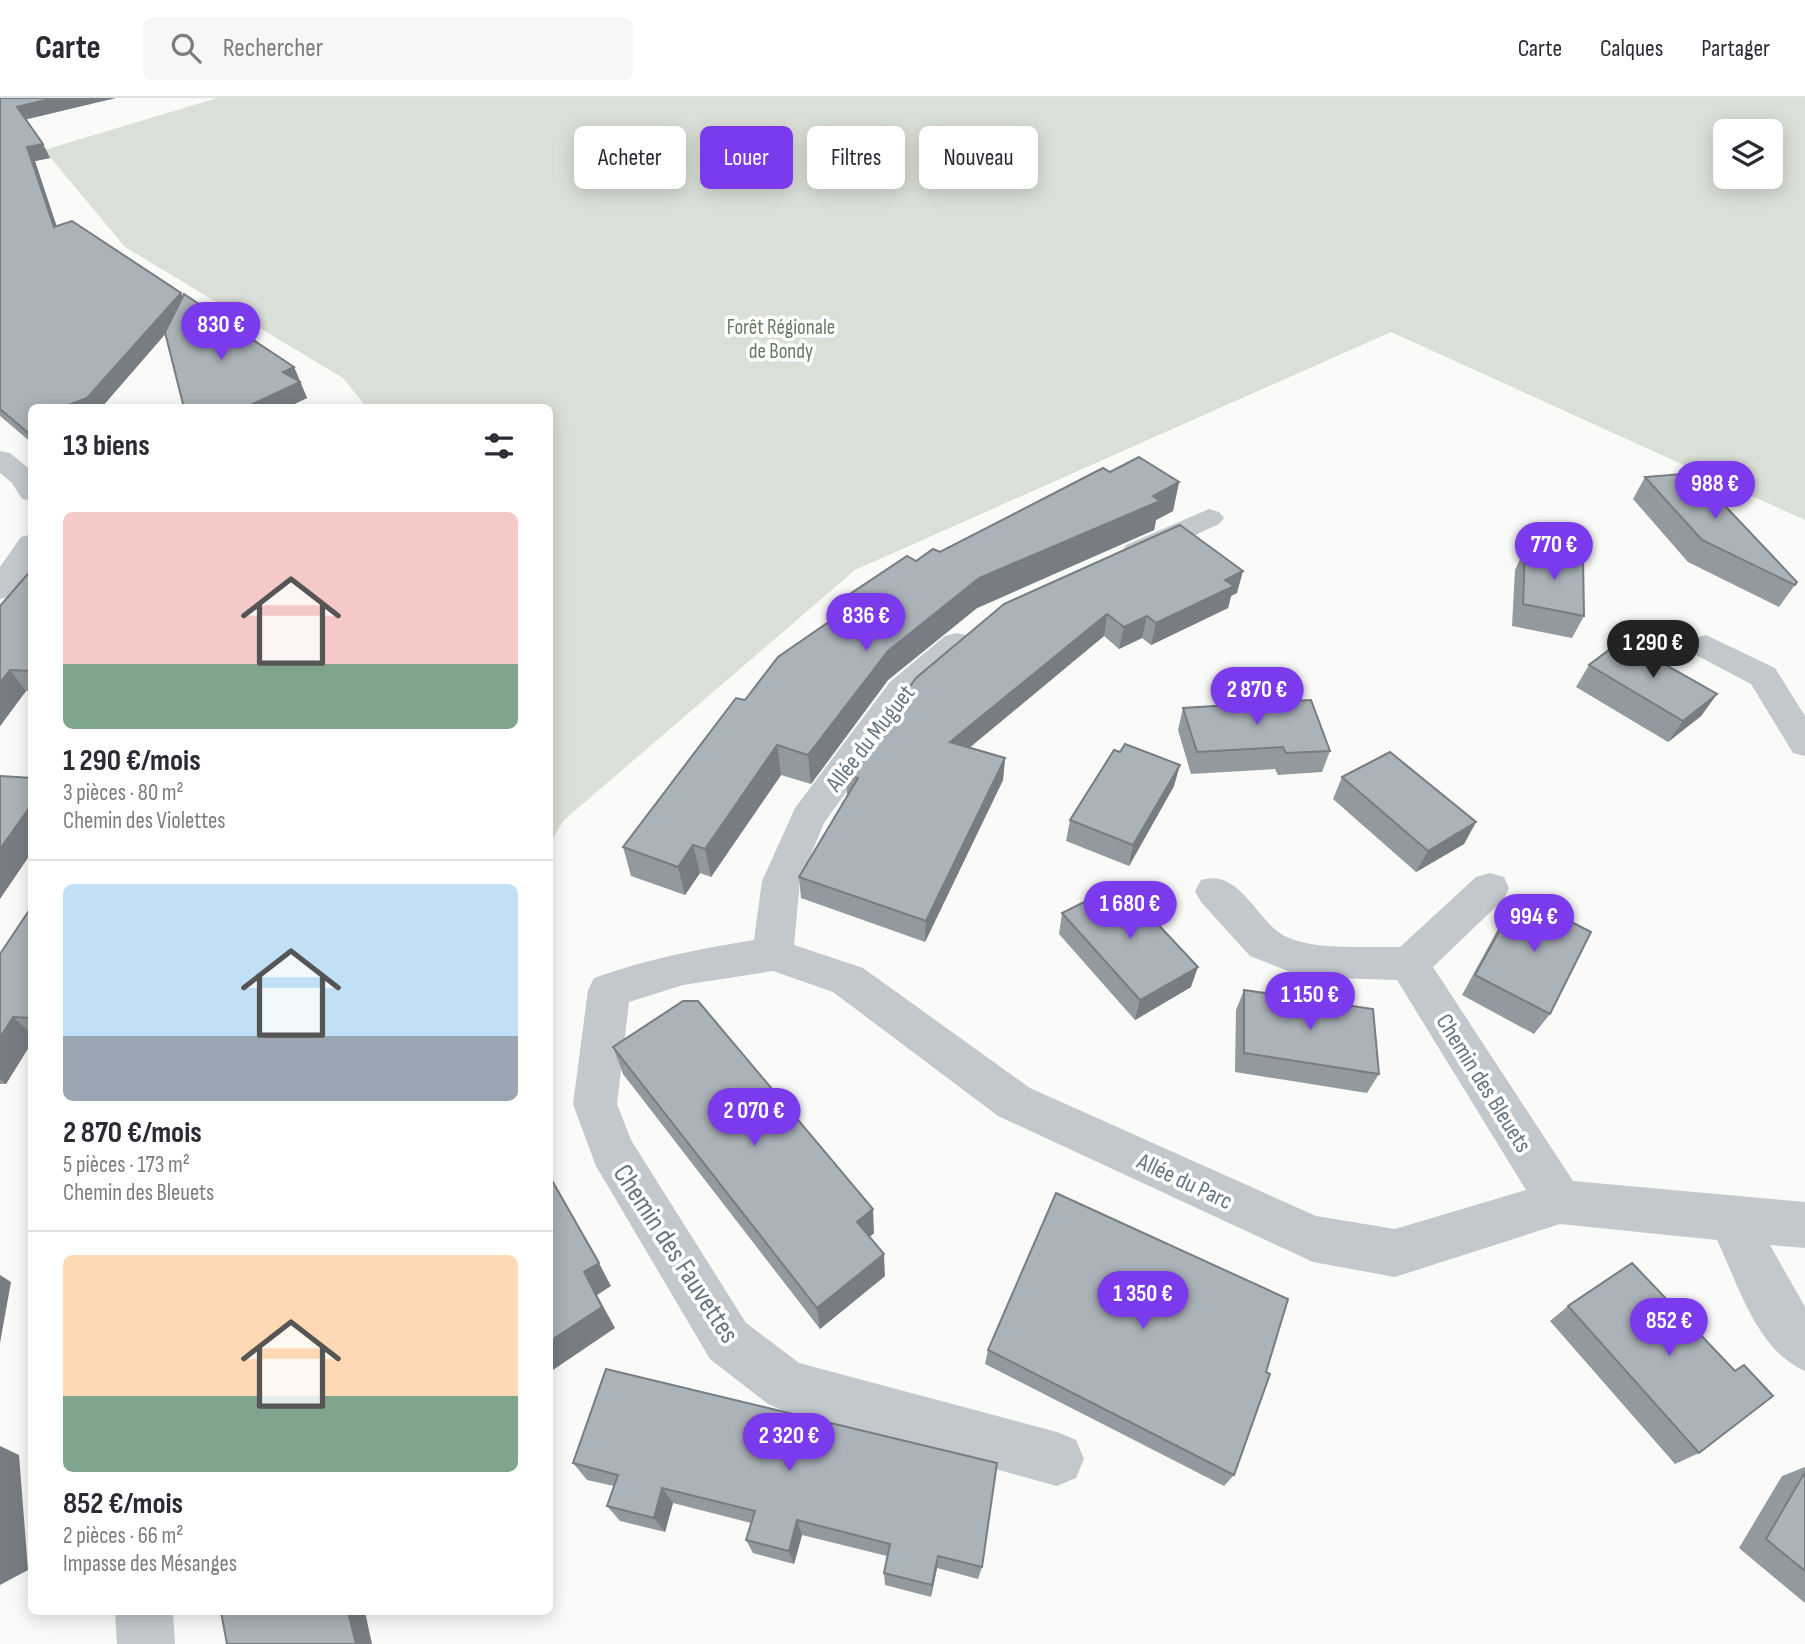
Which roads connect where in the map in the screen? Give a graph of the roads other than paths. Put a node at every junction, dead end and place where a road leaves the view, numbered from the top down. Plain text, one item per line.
1 (0, 459) edge
2 (28, 486) edge
3 (1209, 518) dead end
4 (28, 549) edge
5 (1111, 562) edge
6 (0, 589) edge
7 (980, 625) edge
8 (1706, 646) dead end
9 (1805, 744) edge
10 (1490, 888) dead end
11 (1215, 891) dead end
12 (773, 954) junction
13 (1409, 964) junction
14 (610, 990) joint
15 (1560, 1202) junction
16 (1731, 1218) junction
17 (1805, 1225) edge
18 (1805, 1346) edge
19 (1057, 1459) dead end
20 (144, 1615) edge
21 (146, 1644) edge

1 - 2 street
3 - 5 street
4 - 6 street
7 - 12 street, Allée du Muguet
8 - 9 street
10 - 13 street
11 - 13 street
12 - 14 street, Allée du Parc
12 - 15 street, Allée du Parc
13 - 15 street, Chemin des Bleuets
14 - 19 street, Chemin des Fauvettes
15 - 16 street, Allée du Parc
16 - 17 street, Allée du Parc
16 - 18 street
20 - 21 street

